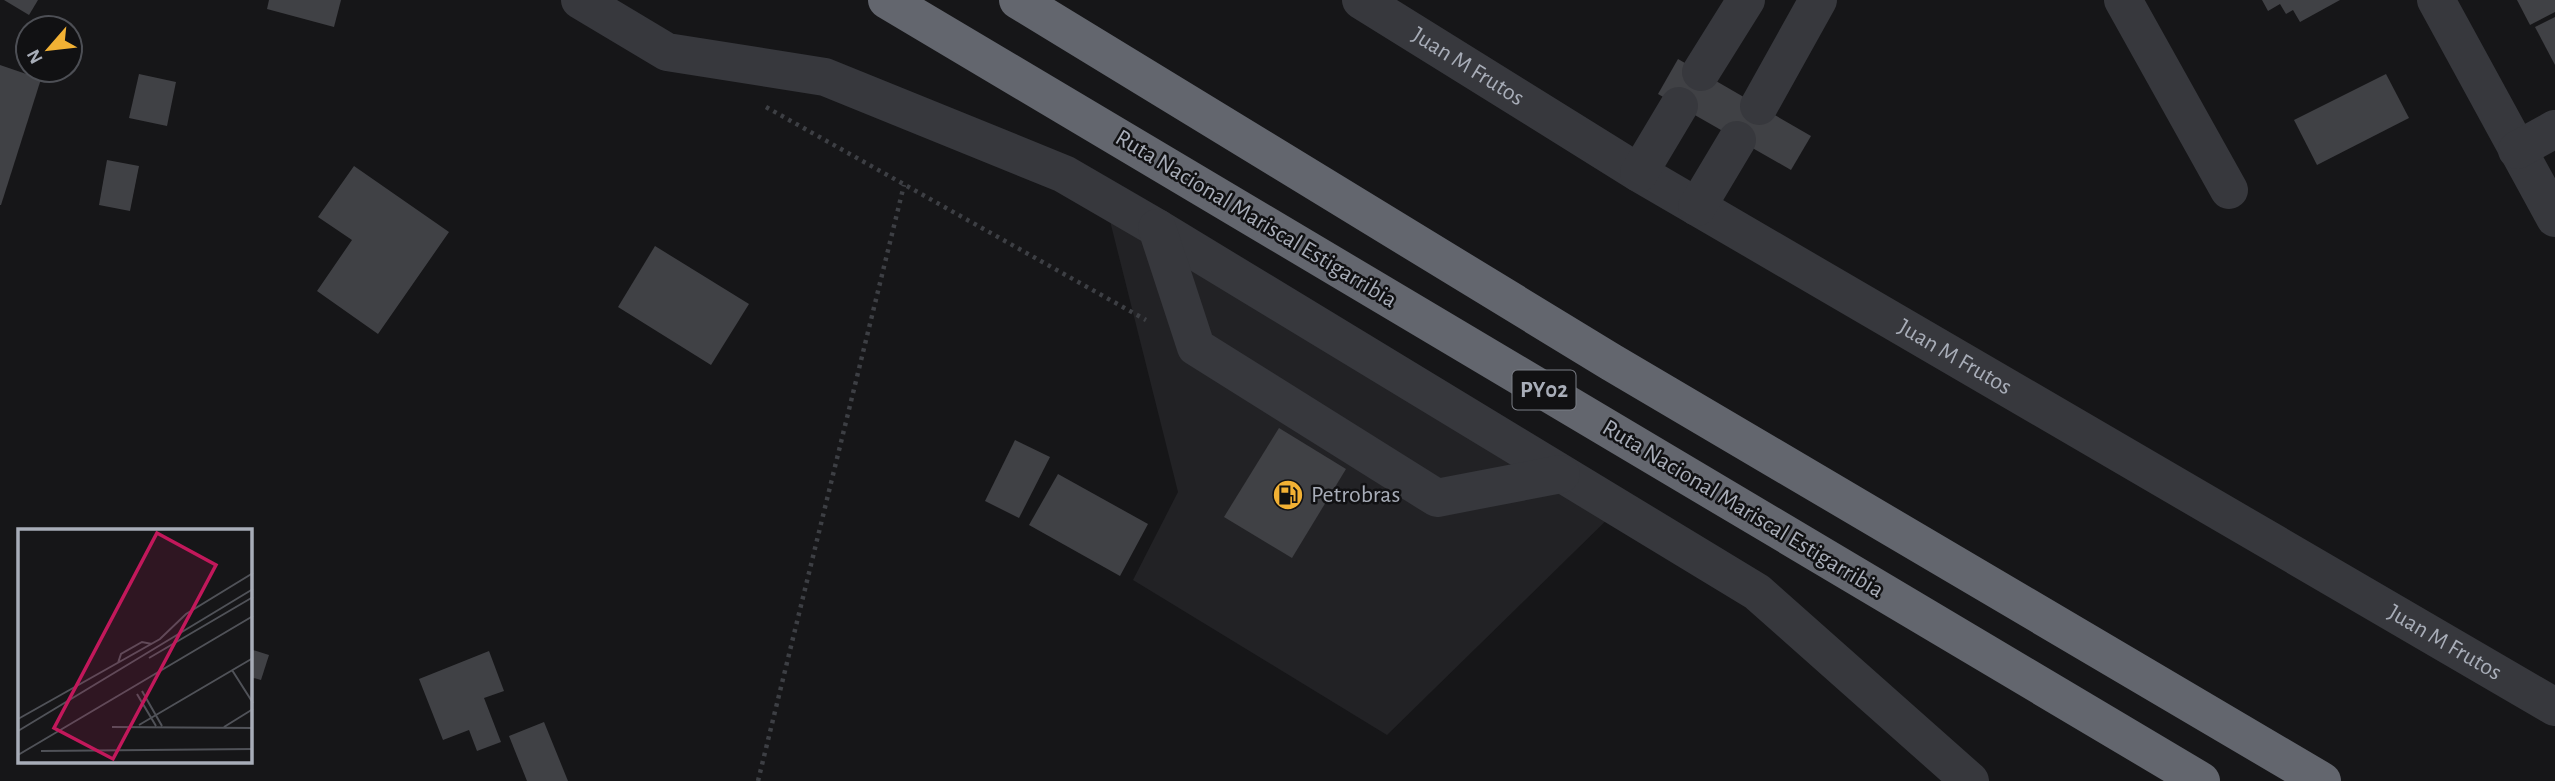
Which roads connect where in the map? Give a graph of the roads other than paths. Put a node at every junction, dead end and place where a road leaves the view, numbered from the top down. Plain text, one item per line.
1 (580, 0) edge
2 (887, 0) edge
3 (1018, 0) edge
4 (1361, 0) edge
5 (1746, 0) edge
6 (1818, 0) edge
7 (2123, 0) edge
8 (2436, 0) edge
9 (1701, 72) dead end
10 (1679, 106) dead end
11 (1759, 106) dead end
12 (2555, 130) edge
13 (1737, 139) dead end
14 (2518, 150) junction
15 (1639, 173) junction
16 (2229, 190) dead end
17 (1697, 207) junction
18 (2555, 218) edge
19 (1157, 228) junction
20 (1561, 474) junction
21 (2555, 706) edge
22 (1970, 781) edge
23 (2202, 781) edge
24 (2322, 781) edge

1 - 19 street
2 - 23 highway, Ruta Nacional Mariscal Estigarribia / PY02
3 - 24 highway, PY02
4 - 15 street, Juan M Frutos
5 - 9 street
6 - 11 street
7 - 16 street
8 - 14 street
10 - 15 street
12 - 14 street
13 - 17 street
14 - 18 street
15 - 17 street, Juan M Frutos
17 - 21 street, Juan M Frutos
19 - 20 street
19 - 20 street
20 - 22 street

